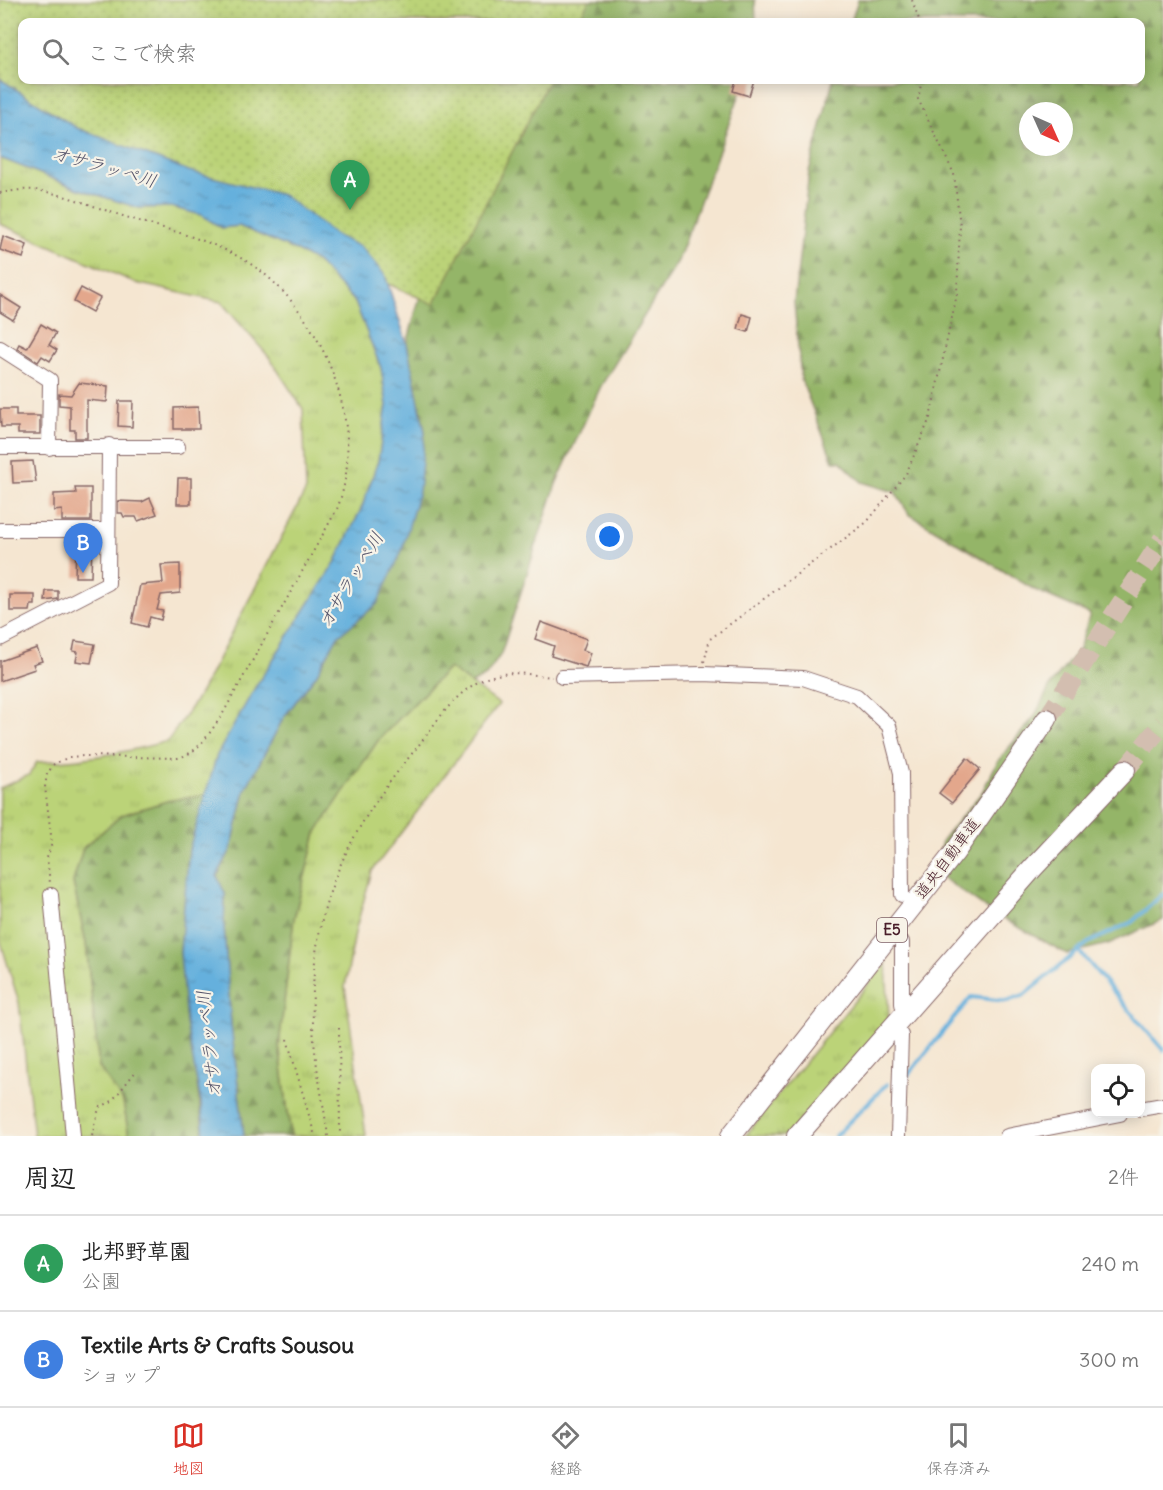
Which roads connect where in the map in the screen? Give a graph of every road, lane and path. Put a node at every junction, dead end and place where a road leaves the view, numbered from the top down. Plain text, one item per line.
1 (912, 0) edge
2 (919, 18) edge
3 (921, 84) edge
4 (0, 194) edge
5 (0, 348) edge
6 (109, 445) junction
7 (0, 447) edge
8 (177, 447) dead end
9 (49, 448) junction
10 (0, 530) edge
11 (108, 530) junction
12 (0, 639) edge
13 (703, 674) junction
14 (562, 677) joint
15 (1047, 719) tunnel mouth
16 (1125, 770) tunnel mouth
17 (51, 895) joint
18 (902, 895) dead end
19 (902, 942) dead end
20 (902, 1004) dead end
21 (339, 1028) dead end
22 (901, 1035) dead end
23 (287, 1039) dead end
24 (137, 1070) dead end
25 (1163, 1105) edge
26 (1145, 1108) edge
27 (1095, 1118) edge
28 (73, 1136) edge
29 (92, 1136) edge
30 (315, 1136) edge
31 (328, 1136) edge
32 (340, 1136) edge
33 (731, 1136) edge
34 (797, 1136) edge
35 (898, 1136) edge
36 (1007, 1136) edge

1 - 2 path
3 - 13 path
4 - 17 path
5 - 9 street
6 - 8 street
6 - 9 street
6 - 11 street
7 - 9 street
10 - 11 street
11 - 12 street
13 - 14 street
13 - 18 street
14 - 31 path
15 - 33 highway, 道央自動車道 / E5
16 - 34 highway
17 - 28 street
19 - 20 street
21 - 32 path
22 - 35 street
23 - 30 path
24 - 29 path
25 - 26 street
27 - 36 street

